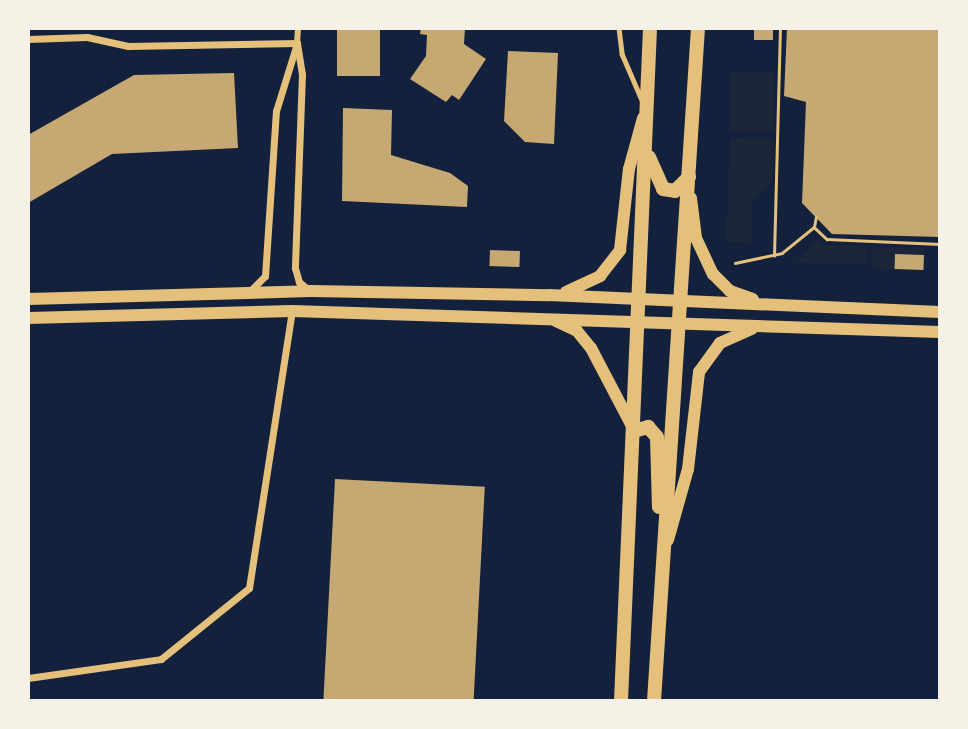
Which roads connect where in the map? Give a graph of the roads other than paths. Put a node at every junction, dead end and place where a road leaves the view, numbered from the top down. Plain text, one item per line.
1 (298, 28) edge
2 (619, 28) edge
3 (650, 28) edge
4 (698, 28) edge
5 (28, 39) edge
6 (297, 43) junction
7 (645, 107) junction
8 (645, 143) junction
9 (689, 177) junction
10 (310, 291) junction
11 (240, 293) junction
12 (549, 295) junction
13 (28, 299) edge
14 (638, 299) junction
15 (680, 301) junction
16 (788, 306) junction
17 (292, 311) junction
18 (940, 312) edge
19 (546, 317) junction
20 (28, 318) edge
21 (637, 321) junction
22 (677, 323) junction
23 (776, 326) junction
24 (940, 332) edge
25 (634, 431) junction
26 (663, 557) junction
27 (28, 678) edge
28 (621, 701) edge
29 (654, 701) edge

1 - 6 street
2 - 7 lane
3 - 7 highway
4 - 9 highway
5 - 6 street
6 - 10 street
6 - 11 street
7 - 8 highway
7 - 12 main road
8 - 9 highway
8 - 14 highway
9 - 15 highway
9 - 16 main road
10 - 11 main road
10 - 12 main road
11 - 13 main road
12 - 14 main road
14 - 15 main road
14 - 21 highway
15 - 16 main road
15 - 22 highway
16 - 18 main road
17 - 19 main road
17 - 20 main road
17 - 27 street
19 - 21 main road
19 - 25 main road
21 - 22 main road
21 - 25 highway
22 - 23 main road
22 - 26 highway
23 - 24 main road
23 - 26 main road
25 - 26 highway
25 - 28 highway
26 - 29 highway

